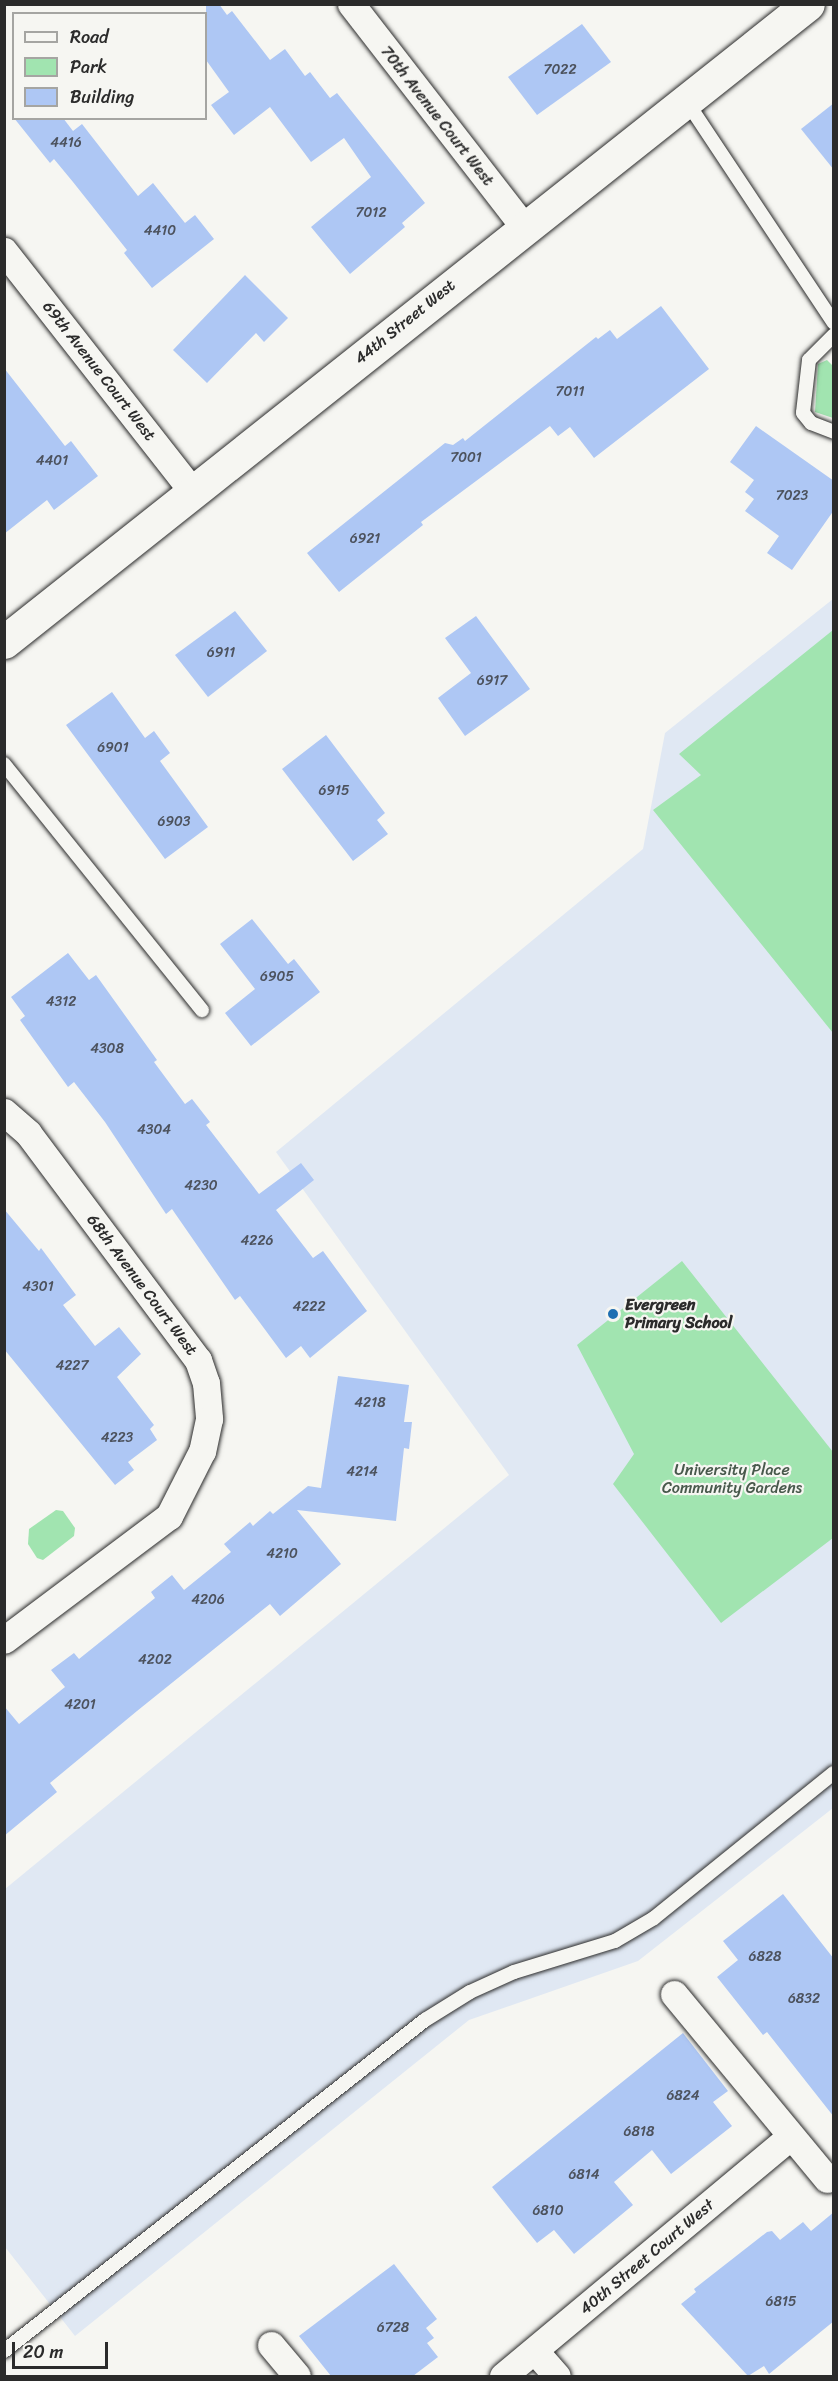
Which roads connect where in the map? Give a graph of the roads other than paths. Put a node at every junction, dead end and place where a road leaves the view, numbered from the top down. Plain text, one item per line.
1 (351, 4) edge
2 (808, 4) edge
3 (687, 102) junction
4 (524, 227) junction
5 (4, 251) edge
6 (834, 323) edge
7 (834, 335) edge
8 (834, 432) edge
9 (192, 492) junction
10 (4, 642) edge
11 (4, 764) edge
12 (202, 1010) dead end
13 (4, 1112) edge
14 (4, 1640) edge
15 (834, 1773) edge
16 (674, 1994) dead end
17 (790, 2137) junction
18 (827, 2179) dead end
19 (271, 2345) dead end
20 (4, 2351) edge
21 (535, 2351) junction
22 (297, 2376) edge
23 (503, 2376) edge
24 (557, 2376) edge

1 - 4 street, 70th Avenue Court West
2 - 3 street, 44th Street West
3 - 4 street, 44th Street West
3 - 6 lane
4 - 9 street, 44th Street West
5 - 9 street, 69th Avenue Court West
7 - 8 lane
9 - 10 street, 44th Street West
11 - 12 lane
13 - 14 street, 68th Avenue Court West
15 - 20 lane
16 - 17 street
17 - 18 street
17 - 21 street, 40th Street Court West
19 - 22 street
21 - 23 street, 40th Street Court West
21 - 24 street

